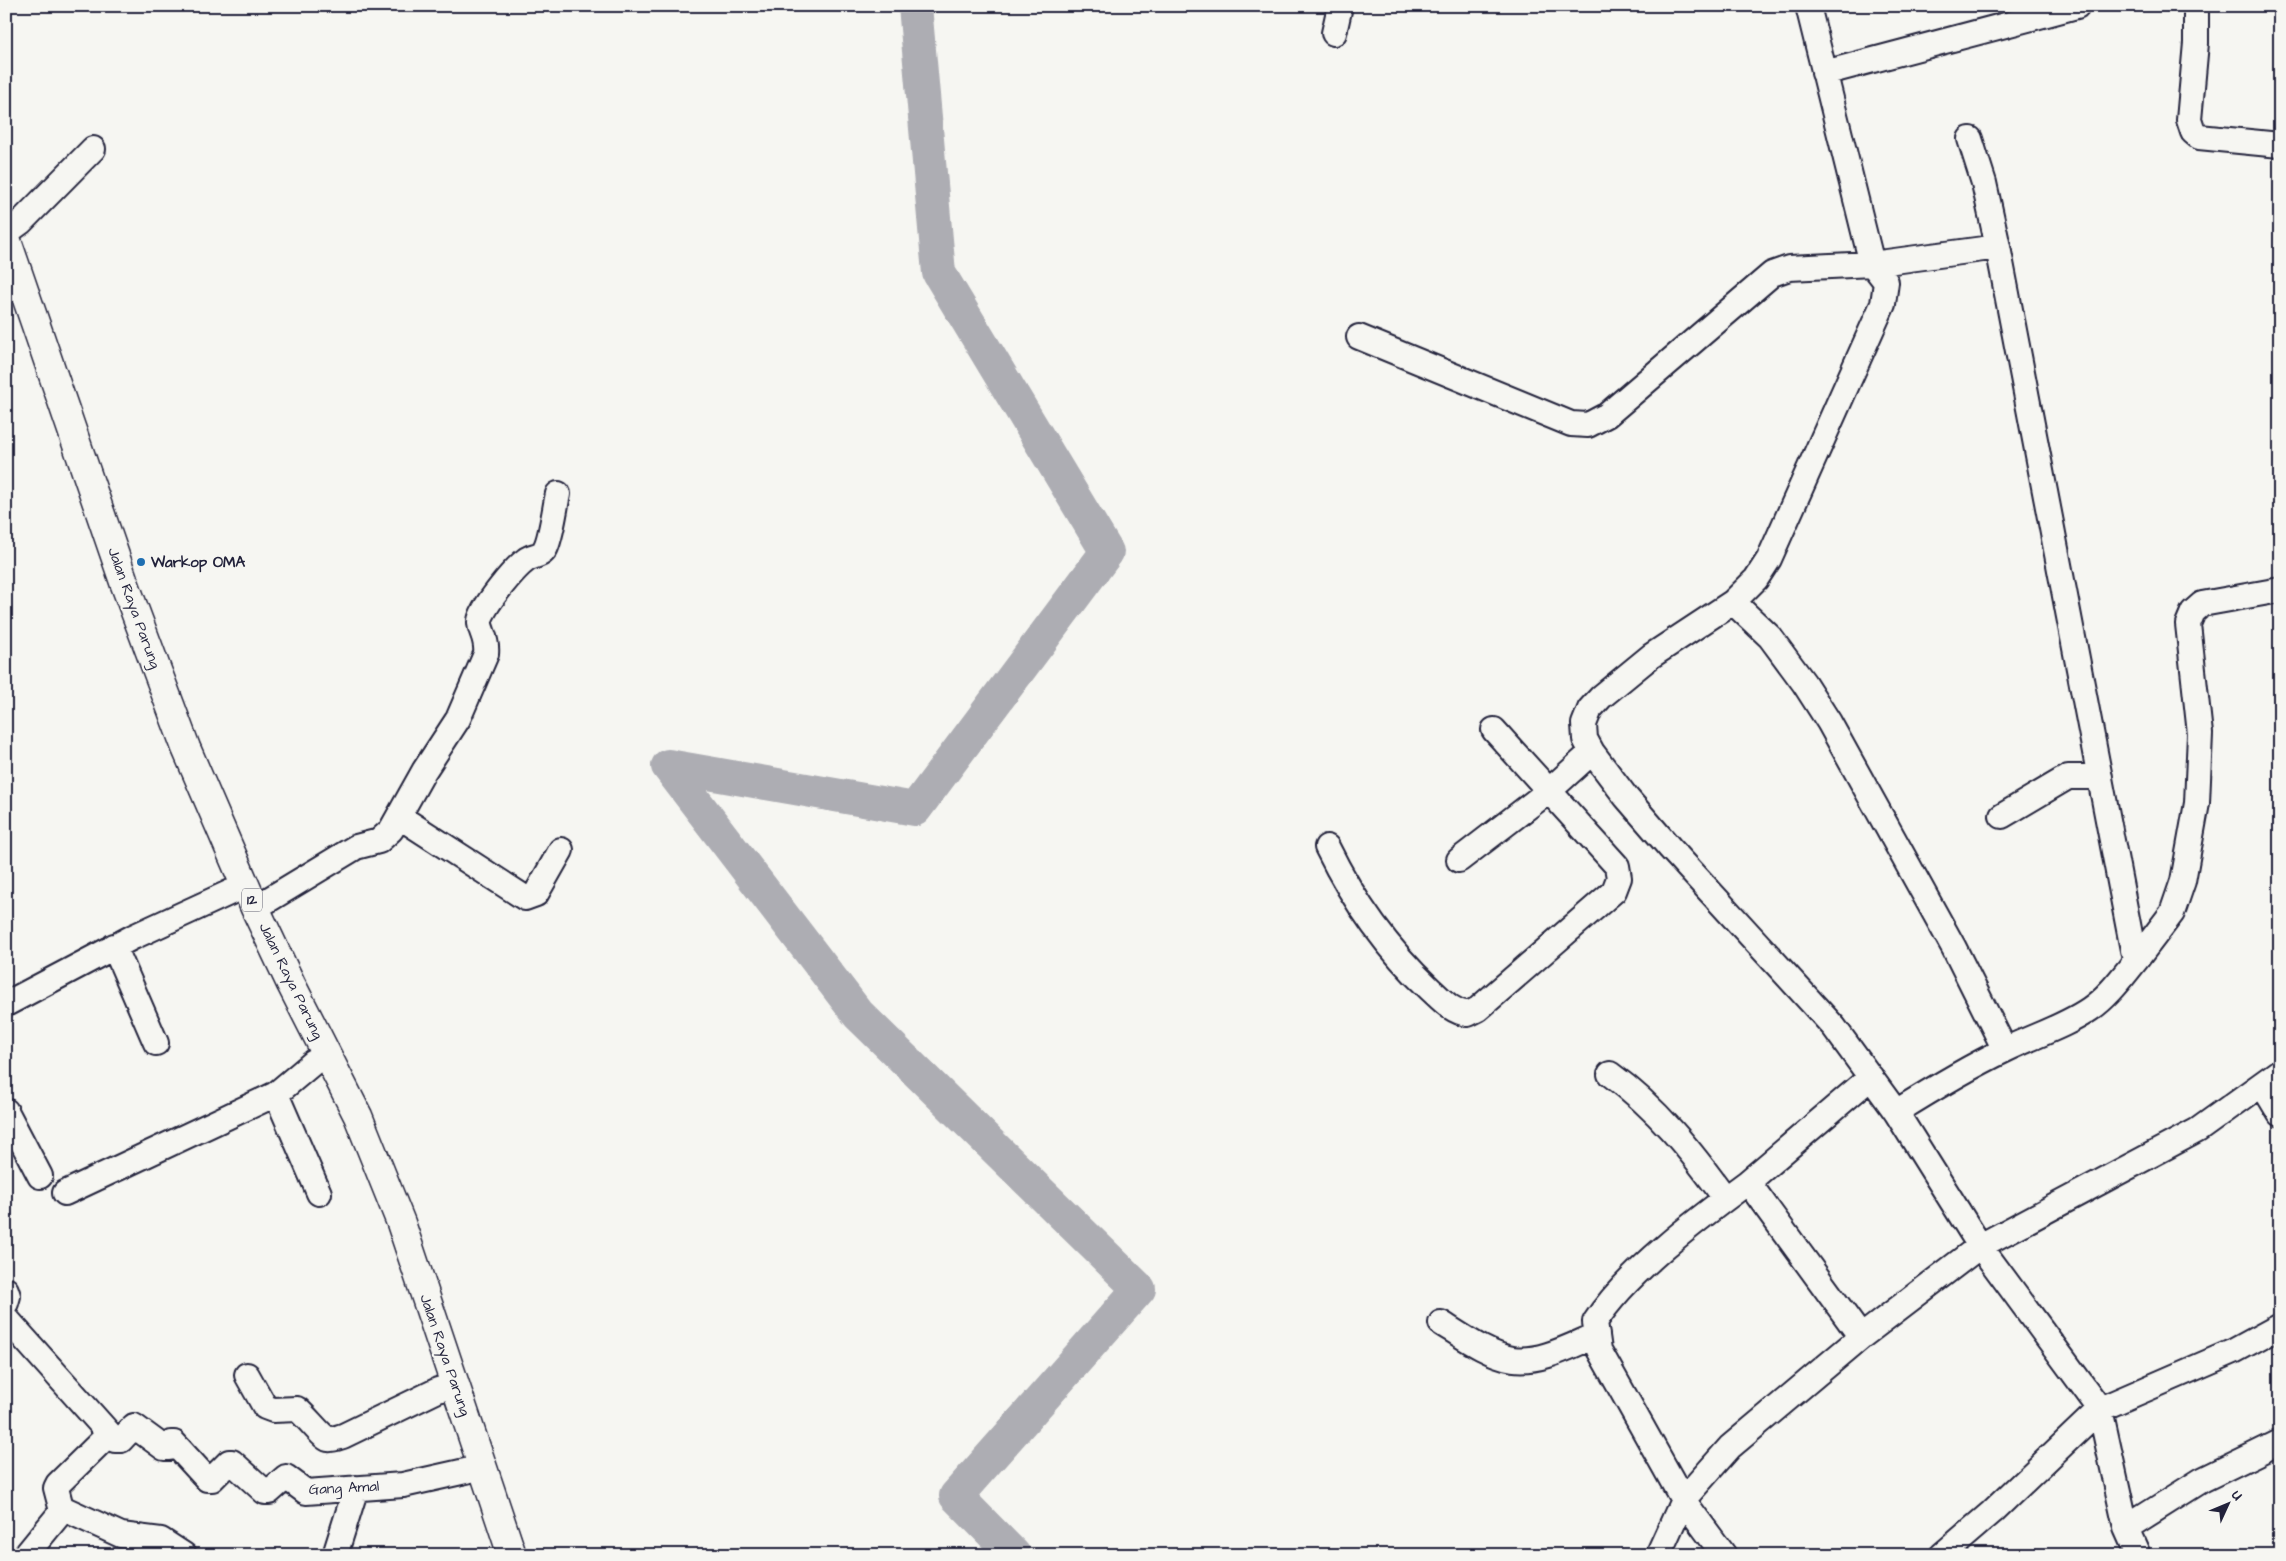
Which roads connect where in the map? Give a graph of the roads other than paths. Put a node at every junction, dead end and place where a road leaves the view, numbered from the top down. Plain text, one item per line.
1 (1340, 6) edge
2 (1808, 6) edge
3 (2077, 6) edge
4 (2196, 6) edge
5 (1334, 33) dead end
6 (1824, 73) junction
7 (2280, 138) edge
8 (1970, 139) dead end
9 (2280, 145) edge
10 (93, 149) dead end
11 (6, 233) edge
12 (6, 238) edge
13 (1998, 247) junction
14 (1872, 264) junction
15 (6, 292) edge
16 (1359, 337) dead end
17 (558, 494) dead end
18 (2280, 590) edge
19 (1733, 602) junction
20 (1494, 730) dead end
21 (1592, 752) junction
22 (2100, 777) junction
23 (1550, 790) junction
24 (2002, 816) dead end
25 (400, 817) junction
26 (1328, 847) dead end
27 (560, 850) dead end
28 (1459, 860) dead end
29 (231, 892) junction
30 (255, 908) junction
31 (114, 946) junction
32 (2137, 959) junction
33 (6, 1004) edge
34 (156, 1043) dead end
35 (2005, 1050) junction
36 (314, 1062) junction
37 (1610, 1074) dead end
38 (1871, 1077) junction
39 (2271, 1078) edge
40 (276, 1094) junction
41 (6, 1111) edge
42 (1896, 1112) junction
43 (2280, 1114) edge
44 (40, 1176) dead end
45 (1748, 1182) junction
46 (65, 1193) dead end
47 (319, 1194) dead end
48 (1726, 1198) junction
49 (1980, 1246) junction
50 (6, 1290) edge
51 (6, 1303) edge
52 (6, 1318) edge
53 (1441, 1323) dead end
54 (2280, 1326) edge
55 (1597, 1335) junction
56 (1861, 1337) junction
57 (246, 1375) dead end
58 (447, 1388) junction
59 (2100, 1410) junction
60 (109, 1434) junction
61 (2280, 1442) edge
62 (470, 1470) junction
63 (356, 1488) junction
64 (1683, 1500) junction
65 (62, 1508) junction
66 (2126, 1528) junction
67 (26, 1555) edge
68 (184, 1555) edge
69 (335, 1555) edge
70 (494, 1555) edge
71 (512, 1555) edge
72 (1658, 1555) edge
73 (1724, 1555) edge
74 (1942, 1555) edge
75 (2138, 1555) edge

1 - 5 street
2 - 6 street
3 - 6 street
4 - 9 street
6 - 14 street
7 - 9 street
8 - 13 street
10 - 11 street
12 - 30 highway, Jalan Raya Parung / 12
13 - 14 street
13 - 22 street
14 - 16 street
14 - 19 street
15 - 29 highway, Jalan Raya Parung / 12
17 - 25 street
18 - 32 street
19 - 21 street
19 - 35 street
20 - 23 street
21 - 23 street
21 - 38 street
22 - 24 street
22 - 32 street
23 - 26 street
23 - 28 street
25 - 27 street
25 - 30 street
29 - 31 street
29 - 36 highway, Jalan Raya Parung / 12
30 - 58 highway, Jalan Raya Parung / 12
31 - 33 street
31 - 34 street
32 - 35 street
35 - 42 street
36 - 40 street
36 - 58 highway, Jalan Raya Parung / 12
37 - 48 street
38 - 42 street
38 - 45 street
39 - 43 street
39 - 49 street
40 - 46 street
40 - 47 street
41 - 44 street
42 - 49 street
45 - 48 street
45 - 56 street
48 - 55 street
49 - 56 street
49 - 59 street
50 - 51 street
52 - 60 street
53 - 55 street
54 - 59 street
55 - 64 street
56 - 64 street
57 - 58 street
58 - 62 highway, Jalan Raya Parung / 12
58 - 71 highway, Jalan Raya Parung / 12
59 - 66 street
59 - 74 street
60 - 63 street, Gang Amal
60 - 65 street
61 - 66 street
62 - 63 street, Gang Amal
62 - 70 highway, Jalan Raya Parung / 12
63 - 69 street
64 - 72 street
64 - 73 street
65 - 67 street
65 - 68 street
66 - 75 street

